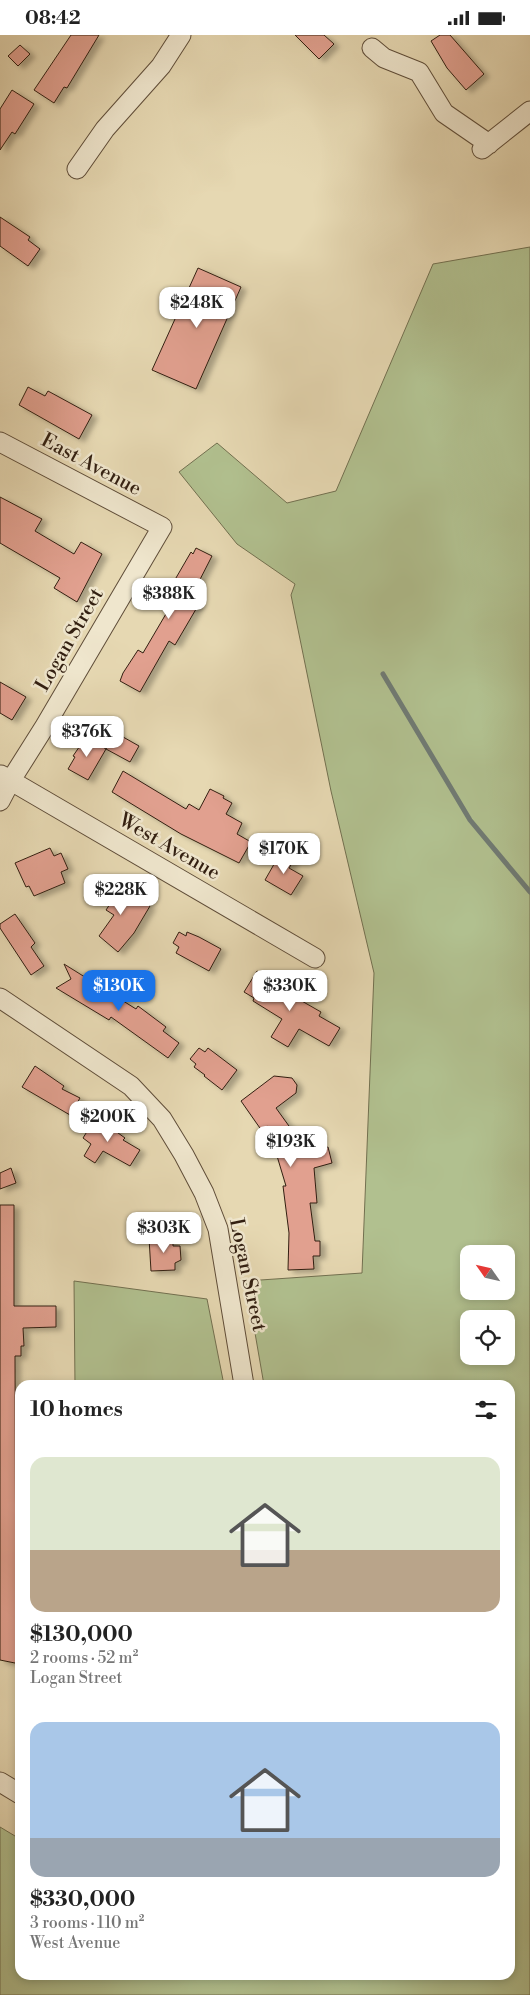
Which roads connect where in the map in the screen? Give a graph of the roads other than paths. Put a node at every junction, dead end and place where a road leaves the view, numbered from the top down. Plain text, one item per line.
1 (180, 35) edge
2 (372, 48) dead end
3 (530, 111) edge
4 (77, 169) dead end
5 (0, 442) edge
6 (162, 527) joint
7 (5, 777) edge
8 (0, 801) edge
9 (315, 959) dead end
10 (0, 998) edge
11 (243, 1380) edge
12 (0, 1782) edge
13 (15, 1790) edge

1 - 4 street
2 - 3 street
5 - 6 street, East Avenue
6 - 7 street, Logan Street
7 - 8 street, Logan Street
7 - 9 street, West Avenue
10 - 11 street, Logan Street
12 - 13 street

